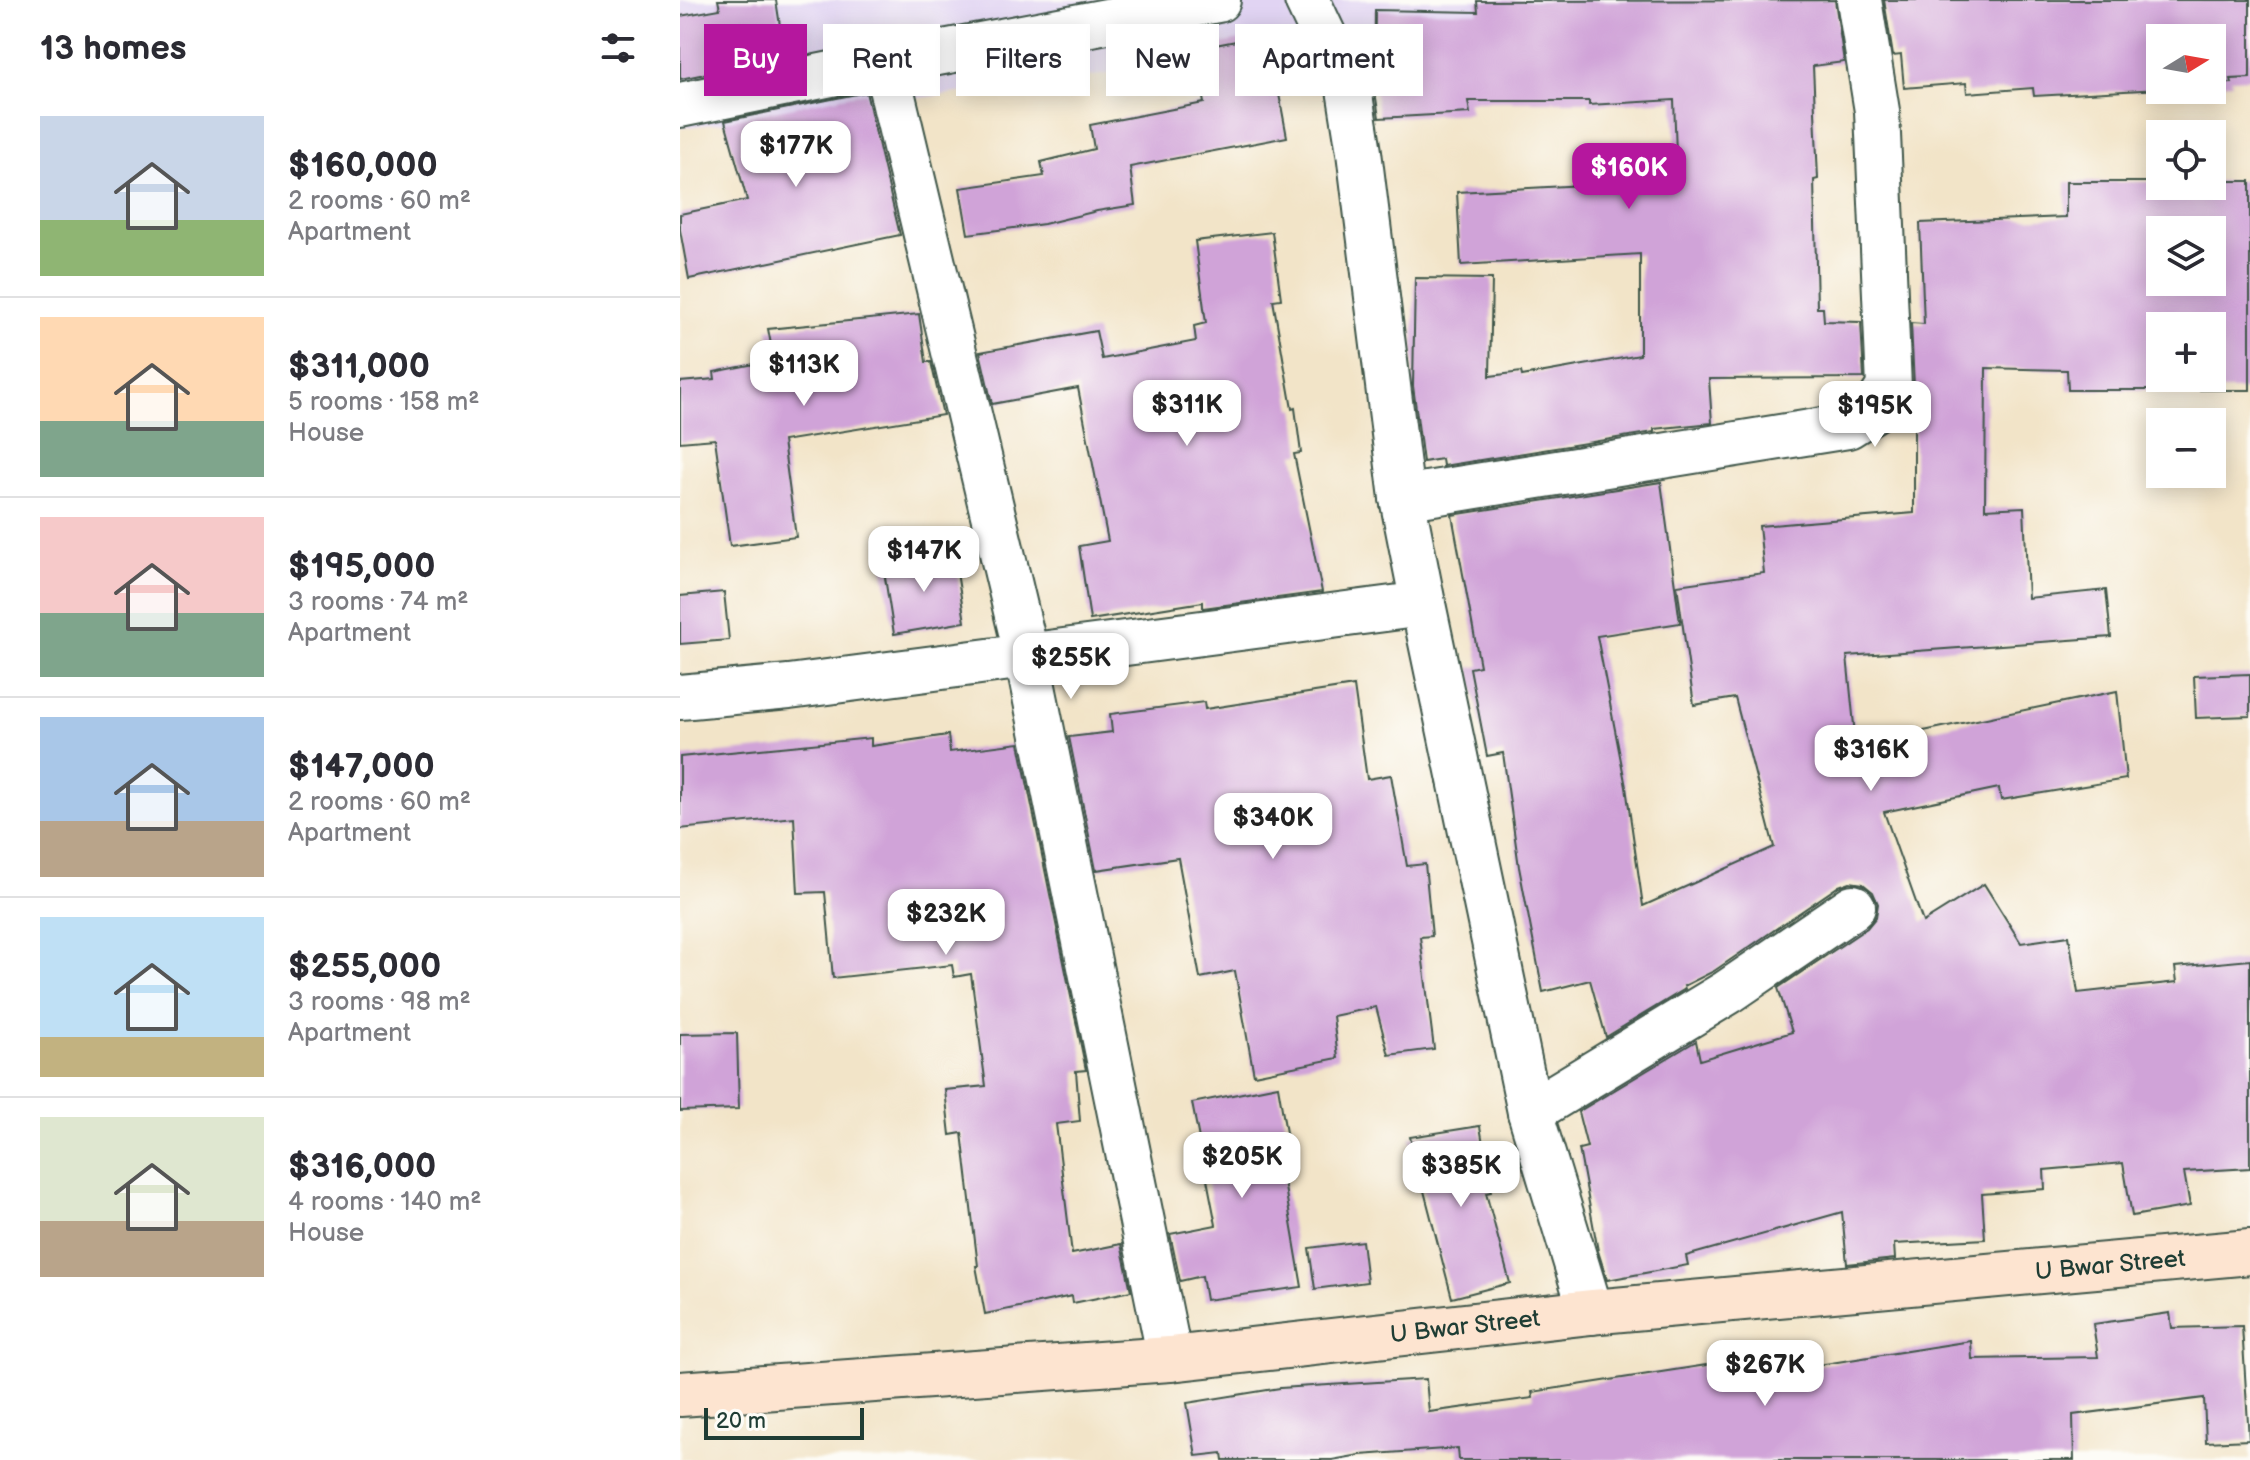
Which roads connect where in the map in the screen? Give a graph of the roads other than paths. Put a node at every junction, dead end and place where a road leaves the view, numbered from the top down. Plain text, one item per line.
1 (1218, 0) edge
2 (1307, 0) edge
3 (1859, 0) edge
4 (940, 53) edge
5 (823, 76) edge
6 (893, 96) edge
7 (680, 105) edge
8 (1402, 498) junction
9 (1423, 604) junction
10 (1027, 657) junction
11 (680, 697) edge
12 (1853, 907) dead end
13 (1530, 1112) junction
14 (2250, 1252) edge
15 (1591, 1312) junction
16 (1170, 1359) junction
17 (680, 1394) edge

1 - 4 street
2 - 8 street
3 - 8 street
5 - 7 street
6 - 10 street
8 - 9 street
9 - 10 street
9 - 13 street
10 - 11 street
10 - 16 street
12 - 13 street
13 - 15 street
14 - 15 street, U Bwar Street
15 - 16 street, U Bwar Street
16 - 17 street, U Bwar Street

